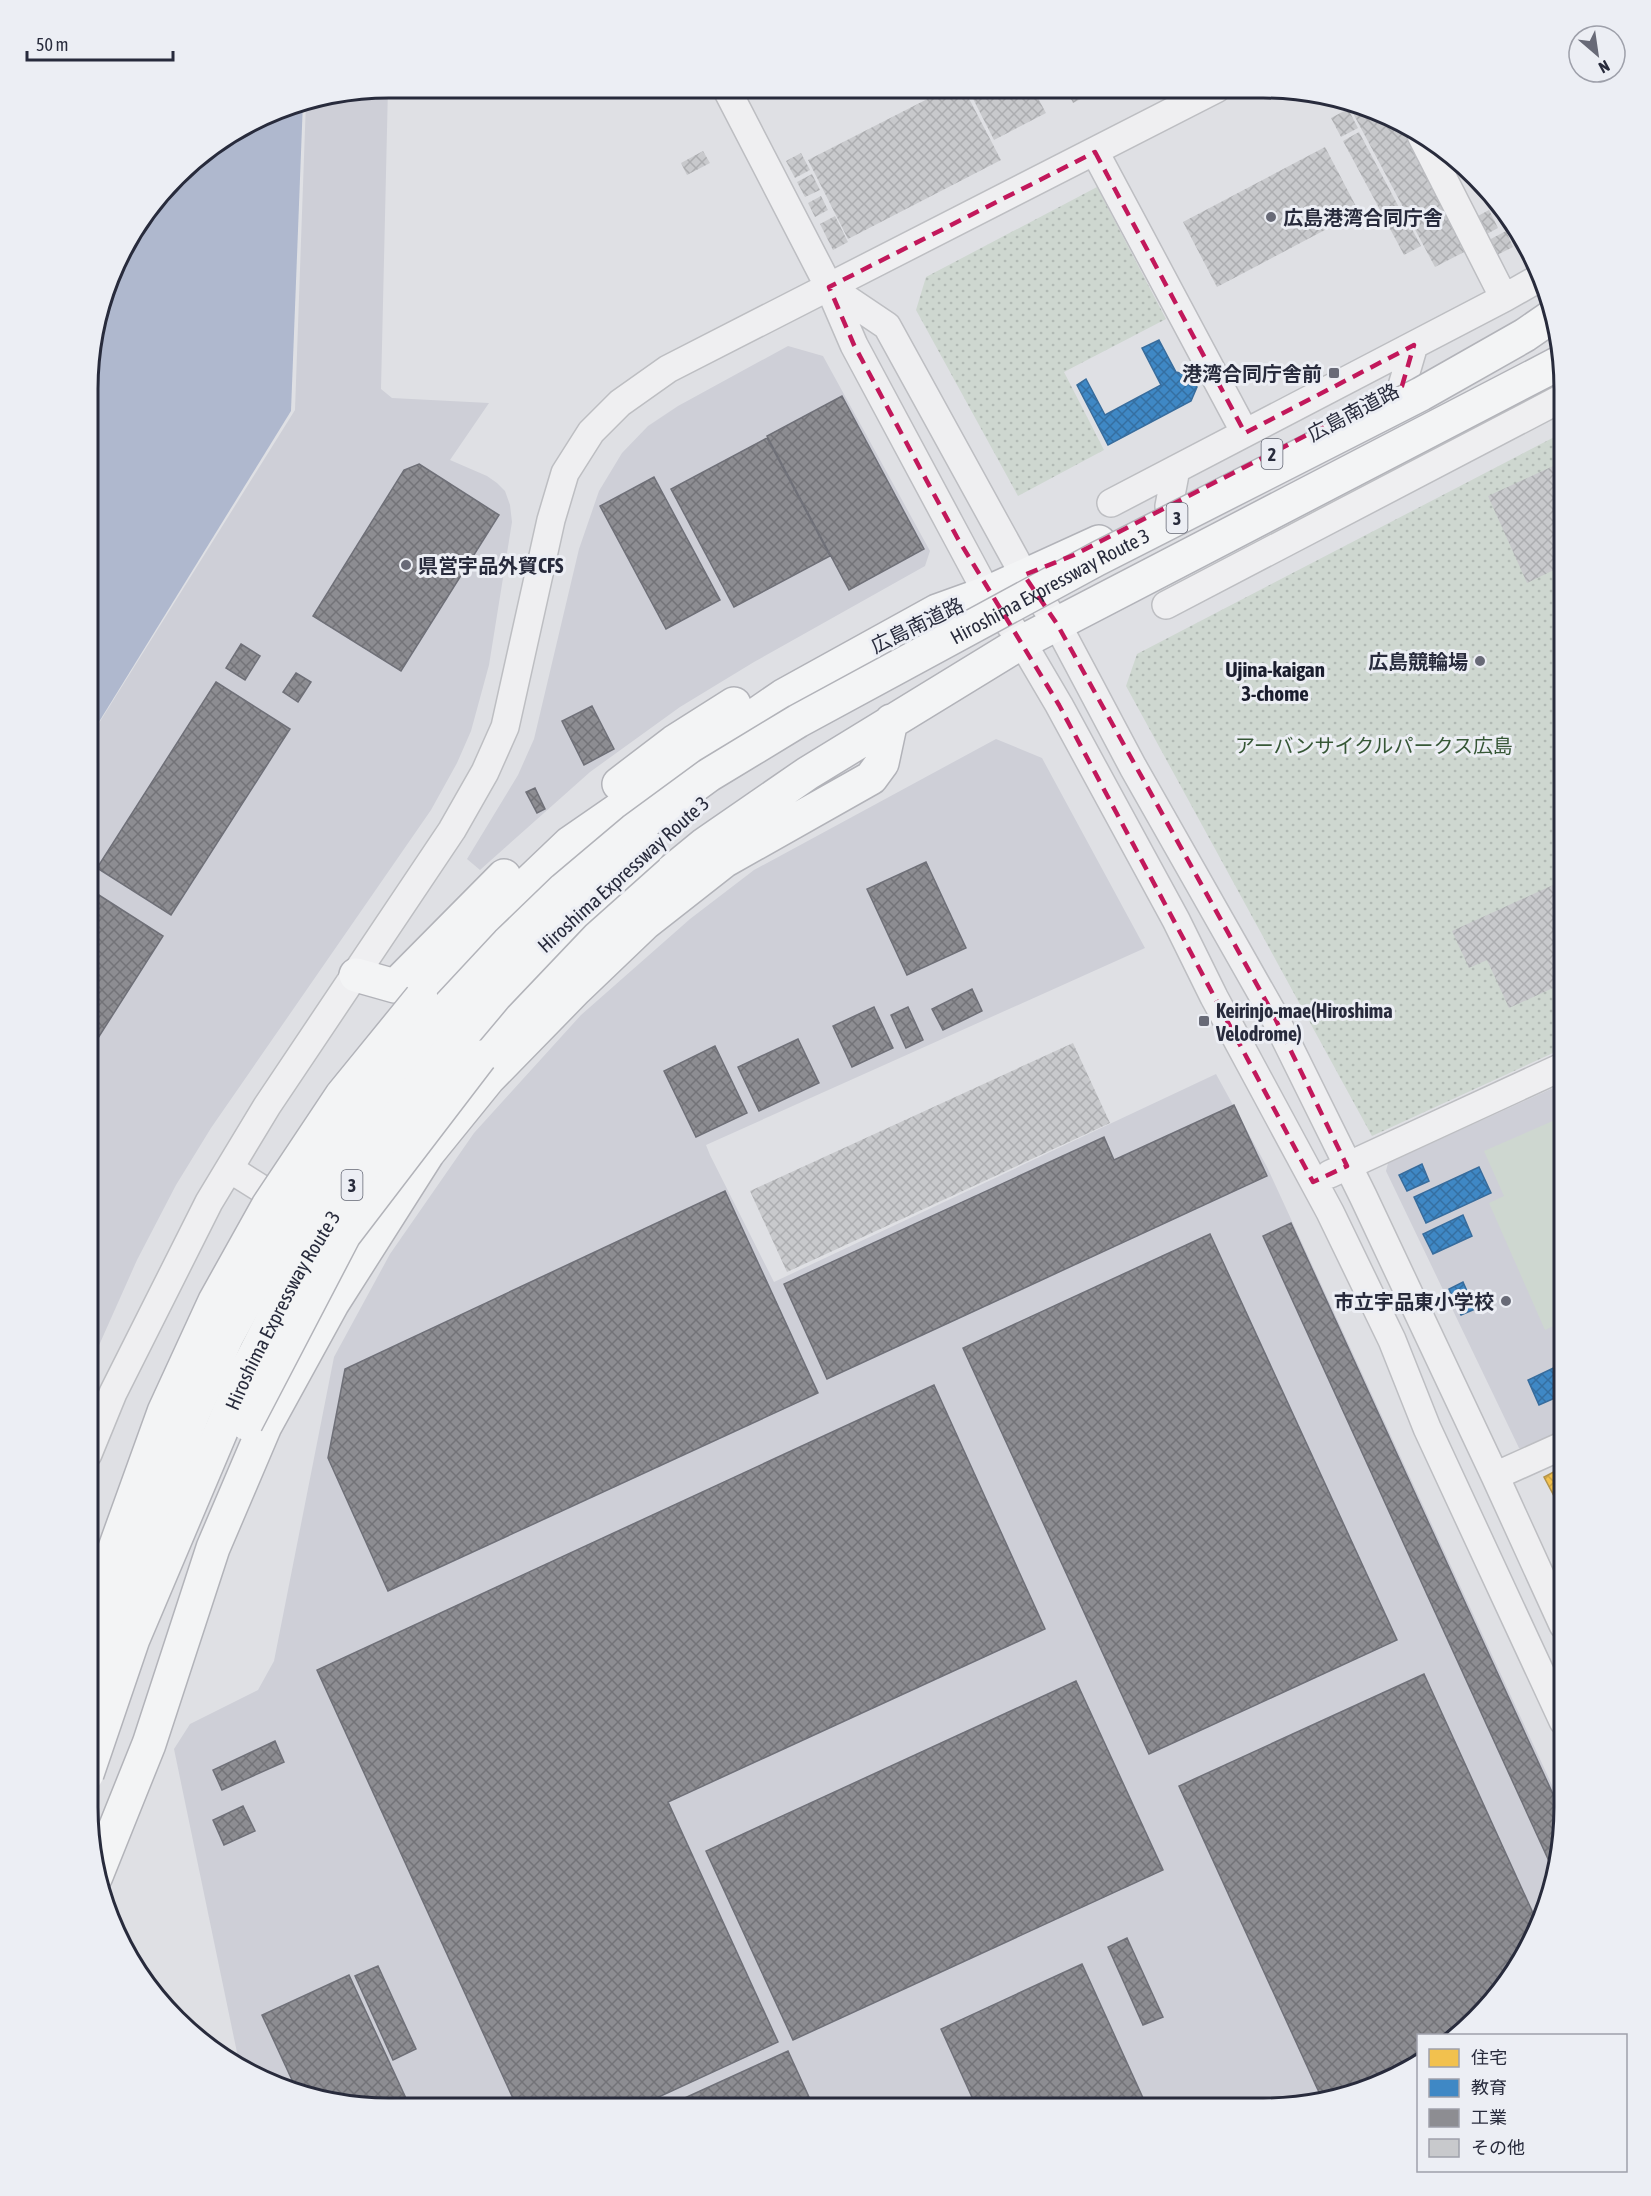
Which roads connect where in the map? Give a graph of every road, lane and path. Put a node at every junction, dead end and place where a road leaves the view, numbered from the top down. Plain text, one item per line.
1 (731, 97) edge
2 (1201, 97) edge
3 (1429, 150) edge
4 (1095, 152) junction
5 (1533, 282) edge
6 (829, 287) junction
7 (1504, 298) junction
8 (1542, 306) edge
9 (1546, 321) edge
10 (1414, 345) junction
11 (1553, 366) edge
12 (1402, 386) junction
13 (1554, 402) edge
14 (1245, 434) junction
15 (1176, 469) junction
16 (1111, 503) dead end
17 (1168, 506) junction
18 (1198, 549) junction
19 (1243, 565) junction
20 (1024, 575) junction
21 (987, 593) junction
22 (1166, 605) dead end
23 (1058, 624) junction
24 (1022, 642) junction
25 (859, 654) junction
26 (798, 721) junction
27 (891, 721) junction
28 (356, 975) junction
29 (1554, 1071) edge
30 (1347, 1166) junction
31 (230, 1169) junction
32 (1313, 1182) junction
33 (364, 1253) junction
34 (97, 1432) edge
35 (1554, 1449) edge
36 (1495, 1476) junction
37 (1554, 1596) edge
38 (97, 1597) edge
39 (97, 1660) edge
40 (1554, 1702) edge
41 (97, 1745) edge
42 (97, 1760) edge
43 (102, 1860) edge

1 - 6 street
2 - 4 street
3 - 7 street
4 - 6 street
4 - 14 street
5 - 7 street
6 - 20 street
6 - 21 street
6 - 28 street
7 - 10 street
8 - 12 highway, 広島南道路 / 2
9 - 26 highway, Hiroshima Expressway Route 3 / 3, bridge
10 - 12 street
10 - 14 street
11 - 18 highway
12 - 17 highway, 広島南道路 / 2
13 - 19 street
14 - 15 street
15 - 16 street
15 - 17 street
17 - 20 highway, 広島南道路 / 2
18 - 19 street
18 - 23 highway
19 - 22 street
20 - 21 highway, 広島南道路 / 2
20 - 23 street
21 - 24 street
21 - 25 highway, 広島南道路 / 2
23 - 24 highway
23 - 30 street
24 - 27 highway
24 - 32 street
25 - 28 highway
25 - 38 highway, 広島南道路, bridge
26 - 39 highway, Hiroshima Expressway Route 3 / 3, bridge
26 - 41 highway, Hiroshima Expressway Route 3 / 3, bridge
27 - 33 highway
27 - 42 highway, bridge
28 - 31 street
29 - 30 street
30 - 32 street
30 - 36 street
31 - 33 street
31 - 34 street
32 - 40 street
33 - 43 highway
35 - 36 street
36 - 37 street

